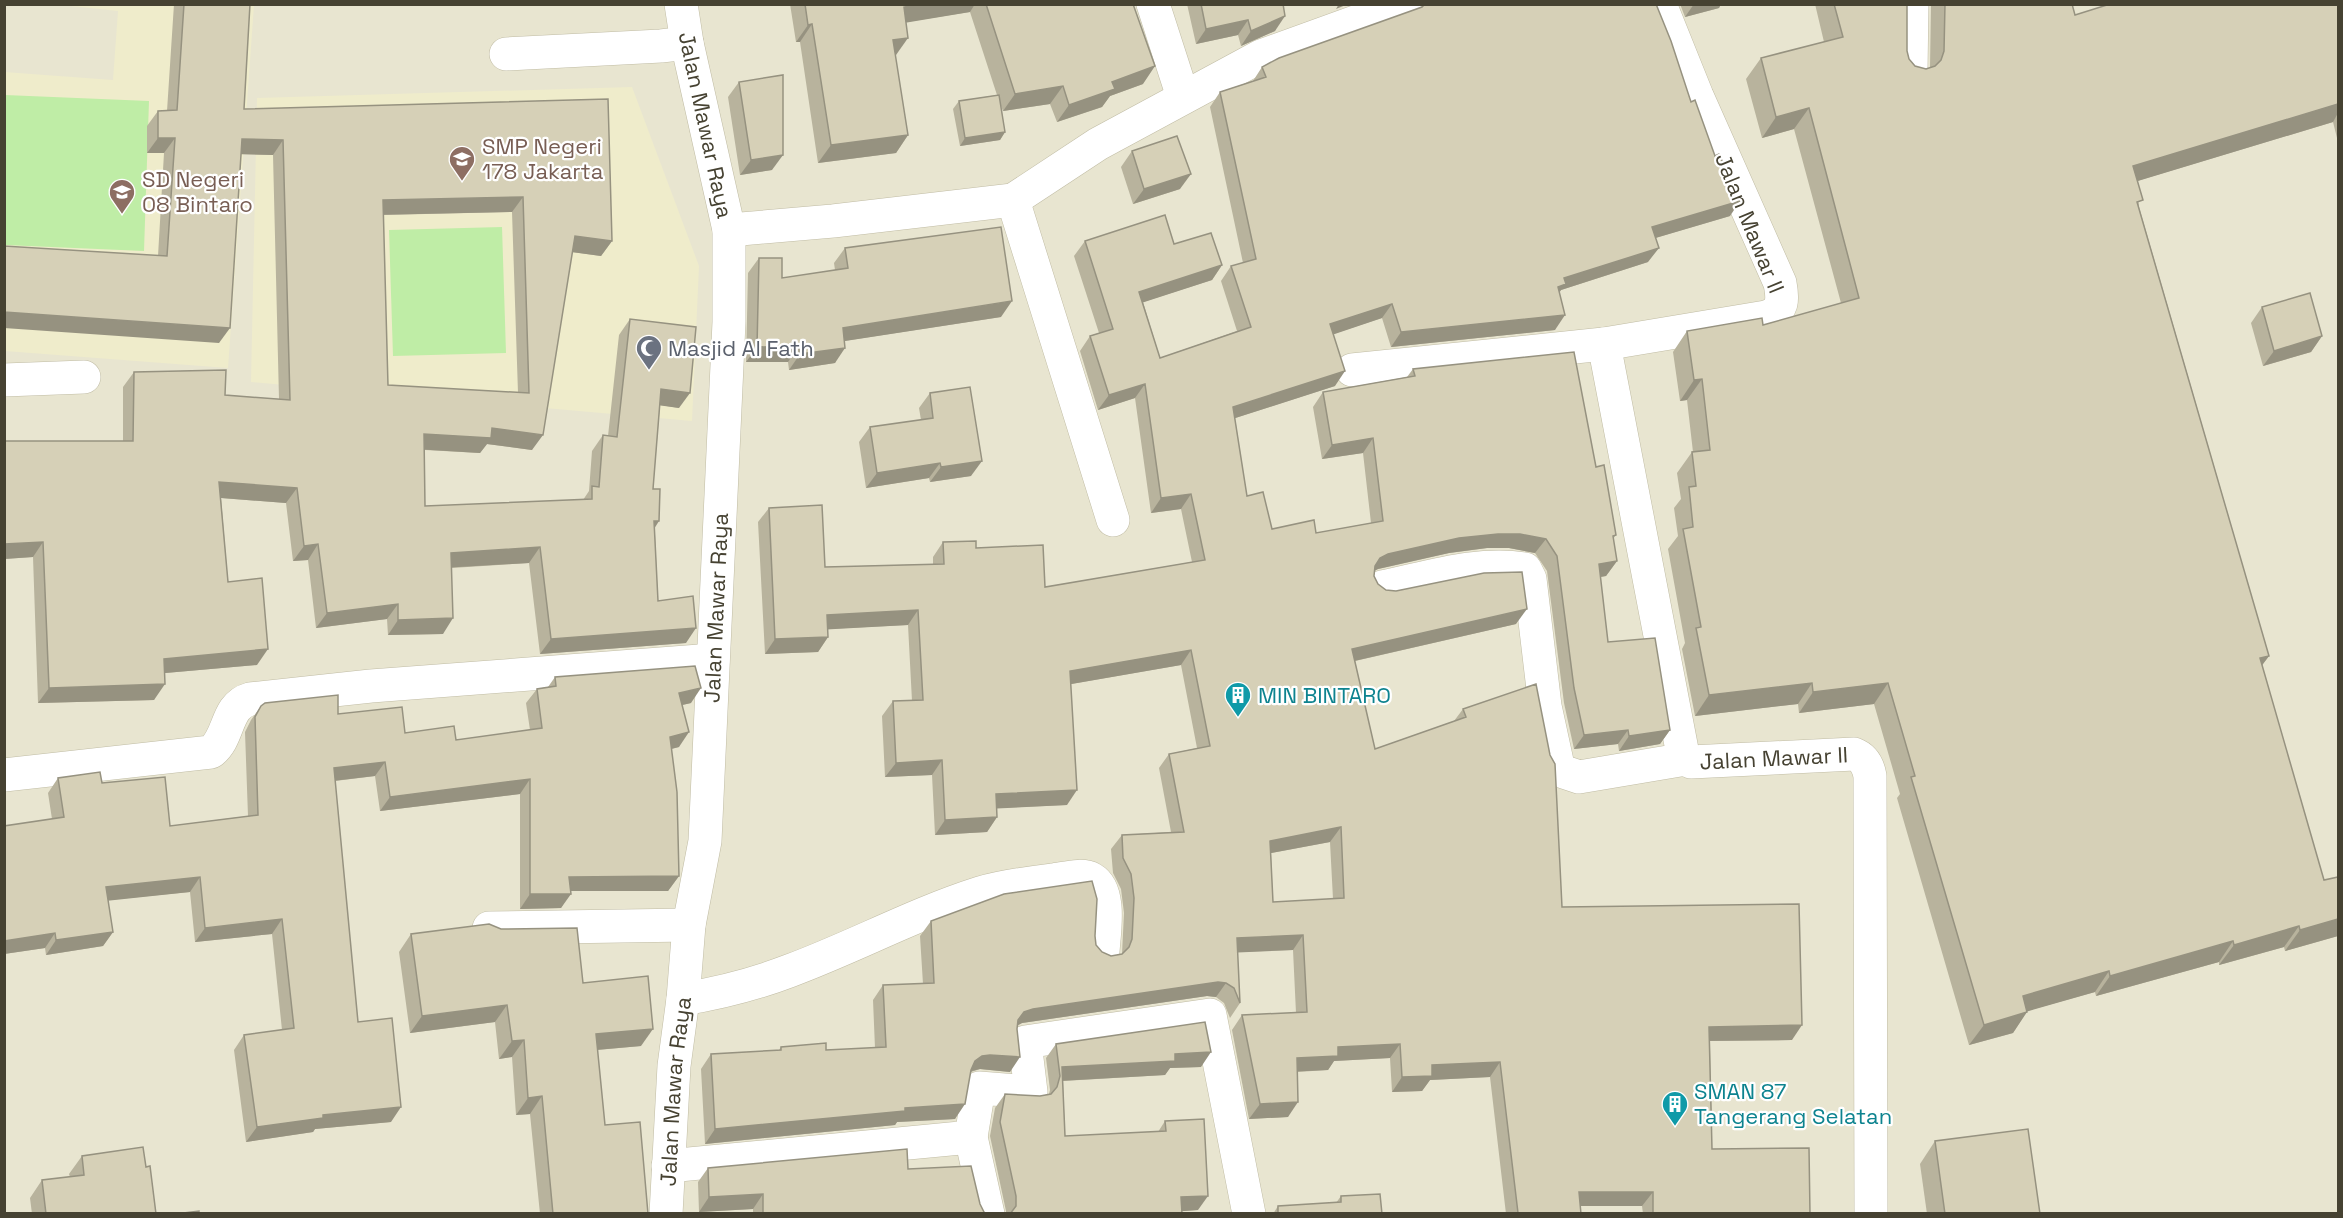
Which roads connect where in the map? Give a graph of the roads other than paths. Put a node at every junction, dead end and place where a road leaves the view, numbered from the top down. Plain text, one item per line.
1 (681, 4) edge
2 (1154, 4) edge
3 (1405, 4) edge
4 (1660, 4) edge
5 (1912, 4) edge
6 (687, 43) junction
7 (506, 54) dead end
8 (1911, 71) edge
9 (1183, 97) junction
10 (1013, 200) junction
11 (729, 230) junction
12 (1604, 344) junction
13 (1352, 370) dead end
14 (84, 377) dead end
15 (4, 380) edge
16 (1113, 520) dead end
17 (1382, 587) edge
18 (712, 660) junction
19 (1686, 759) junction
20 (4, 776) edge
21 (689, 925) junction
22 (489, 928) edge
23 (1103, 952) edge
24 (683, 999) junction
25 (971, 1137) junction
26 (668, 1166) junction
27 (666, 1214) edge
28 (988, 1214) edge
29 (1249, 1214) edge
30 (1871, 1214) edge

1 - 6 street, Jalan Mawar Raya
2 - 9 street
3 - 9 street
4 - 12 street, Jalan Mawar II
5 - 8 street
6 - 7 street
6 - 11 street, Jalan Mawar Raya
9 - 10 street
10 - 11 street
10 - 16 street
11 - 18 street, Jalan Mawar Raya
12 - 13 street, Jalan Mawar II
12 - 19 street, Jalan Mawar II
14 - 15 street
17 - 19 street
18 - 20 street
18 - 21 street, Jalan Mawar Raya
19 - 30 street, Jalan Mawar II
21 - 22 street
21 - 24 street, Jalan Mawar Raya
23 - 24 street
24 - 26 street, Jalan Mawar Raya
25 - 26 street
25 - 28 street
25 - 29 street
26 - 27 street, Jalan Mawar Raya

